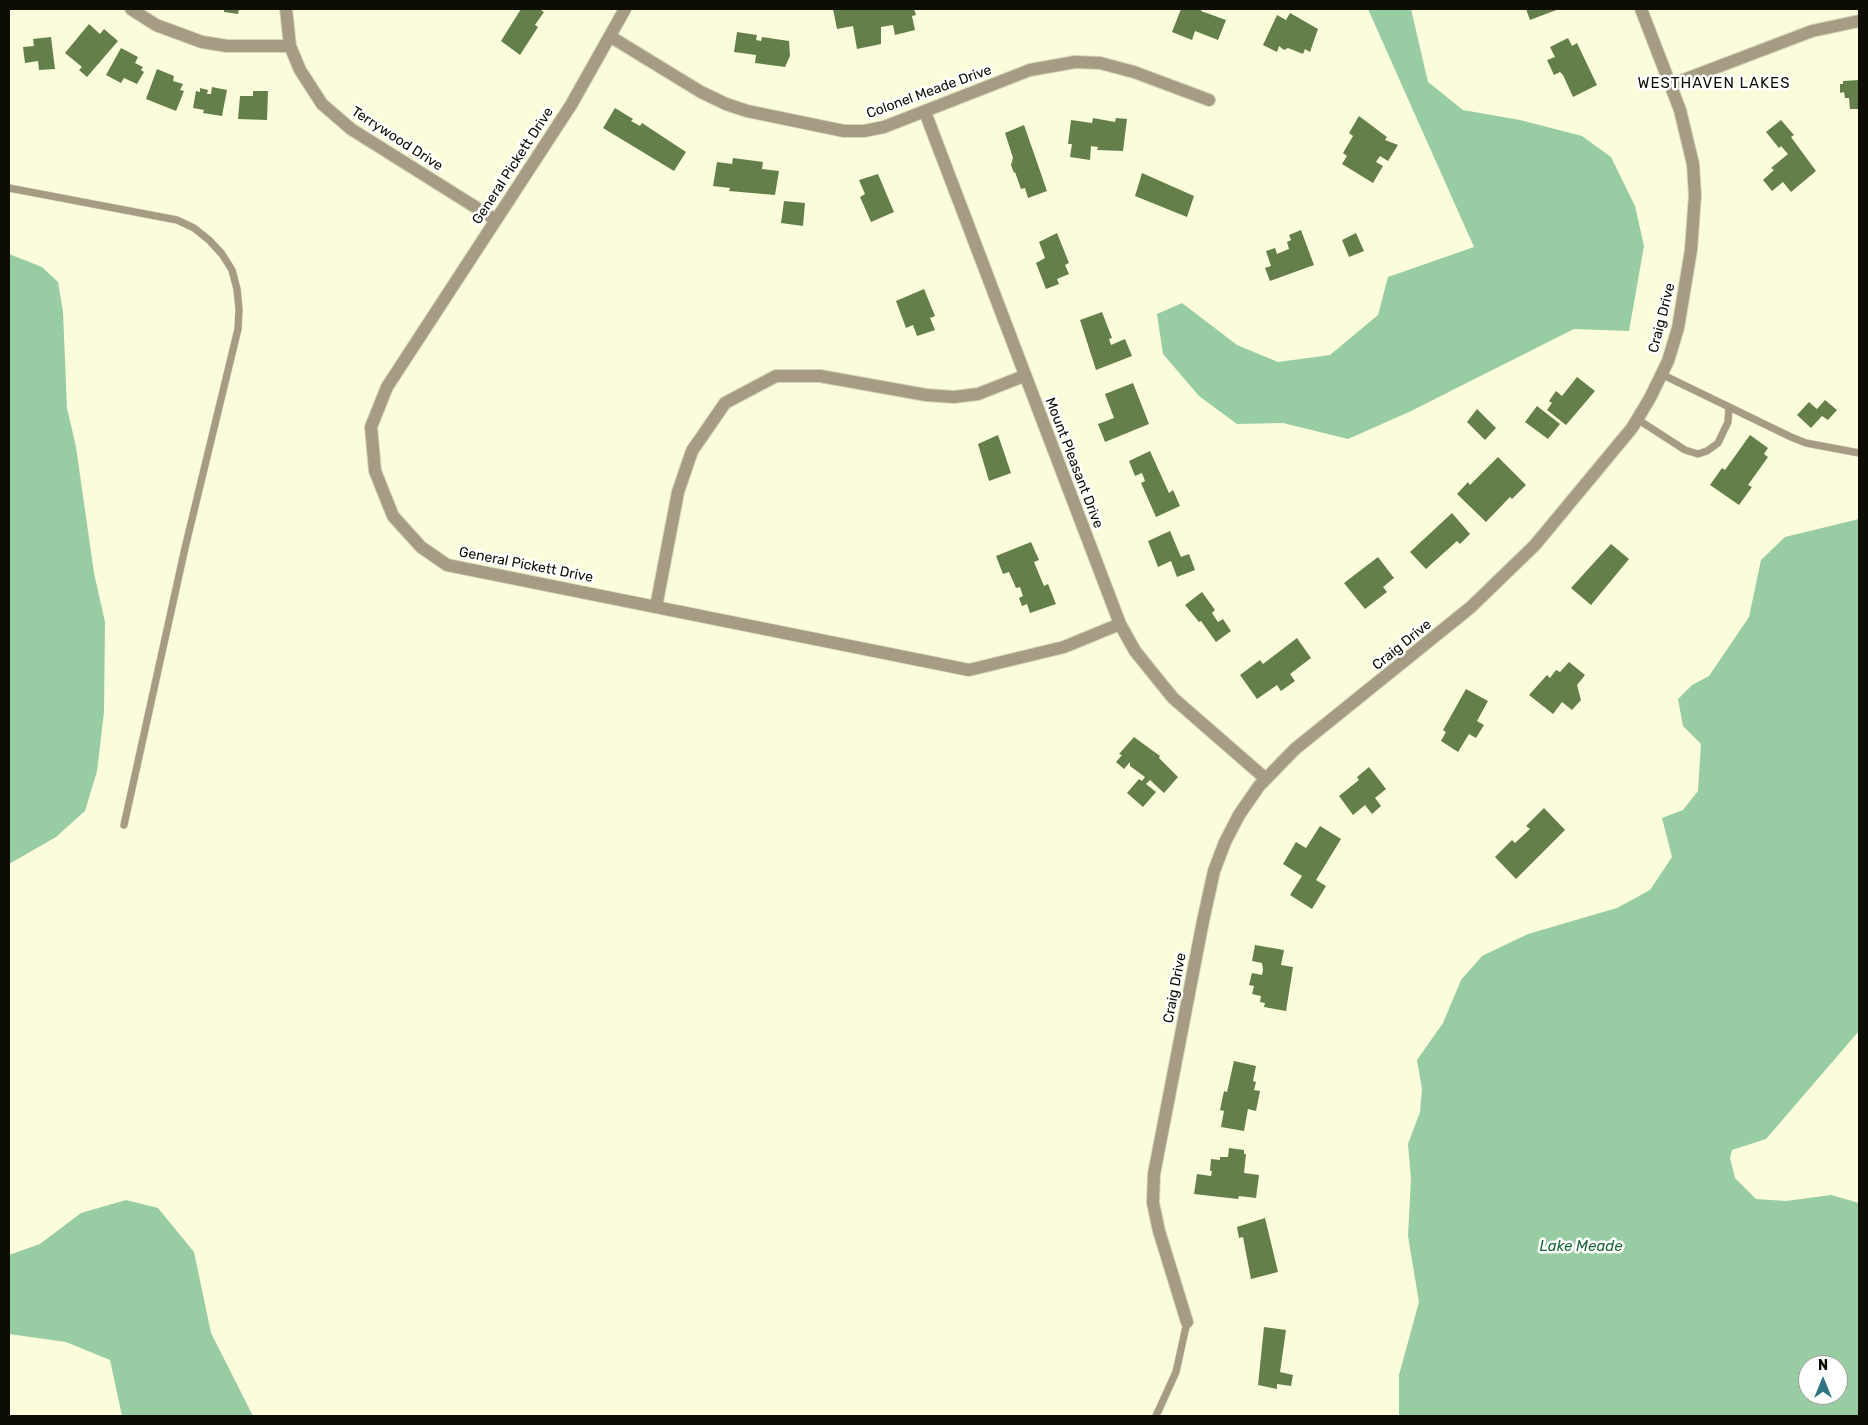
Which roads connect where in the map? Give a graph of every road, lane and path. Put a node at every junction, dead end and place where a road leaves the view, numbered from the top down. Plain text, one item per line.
1 (131, 9) edge
2 (286, 9) edge
3 (625, 9) edge
4 (1641, 9) edge
5 (1859, 21) edge
6 (611, 36) junction
7 (290, 46) junction
8 (1670, 85) junction
9 (1209, 100) dead end
10 (925, 112) junction
11 (9, 188) edge
12 (496, 220) junction
13 (1661, 374) junction
14 (1024, 376) junction
15 (1729, 407) junction
16 (1637, 419) junction
17 (1859, 453) edge
18 (656, 607) junction
19 (1120, 624) junction
20 (1266, 778) junction
21 (124, 825) dead end
22 (1187, 1322) joint
23 (1156, 1416) edge

1 - 7 street
2 - 7 street, Terrywood Drive
3 - 6 street, General Pickett Drive
4 - 8 street, Craig Drive
5 - 8 street
6 - 10 street, Colonel Meade Drive
6 - 12 street, General Pickett Drive
7 - 12 street, Terrywood Drive
8 - 13 street, Craig Drive
9 - 10 street, Colonel Meade Drive
10 - 14 street, Mount Pleasant Drive
11 - 21 lane
12 - 18 street, General Pickett Drive
13 - 15 lane
13 - 16 street, Craig Drive
14 - 18 street
14 - 19 street, Mount Pleasant Drive
15 - 16 lane
15 - 17 lane
16 - 20 street, Craig Drive
18 - 19 street, General Pickett Drive
19 - 20 street, Mount Pleasant Drive
20 - 22 street, Craig Drive
22 - 23 lane

